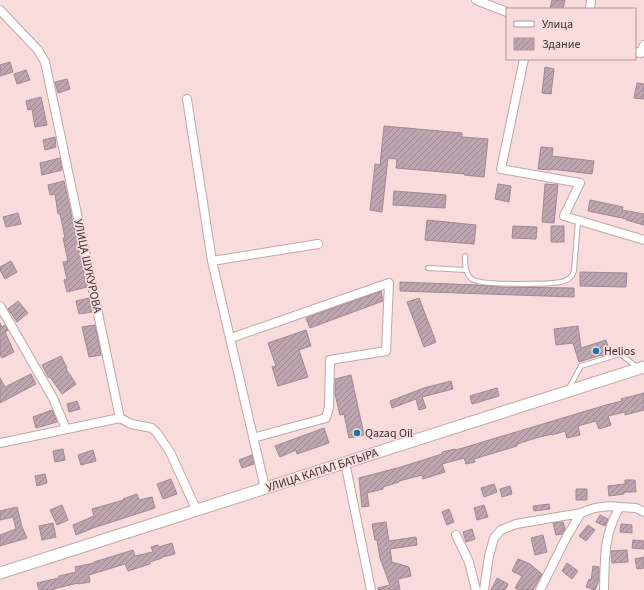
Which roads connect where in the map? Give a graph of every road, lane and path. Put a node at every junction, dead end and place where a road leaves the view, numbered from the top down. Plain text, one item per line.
1 (476, 0) edge
2 (0, 10) edge
3 (506, 12) edge
4 (644, 45) edge
5 (636, 52) edge
6 (524, 60) edge
7 (187, 99) dead end
8 (578, 221) junction
9 (644, 240) edge
10 (318, 244) dead end
11 (465, 256) dead end
12 (212, 261) junction
13 (428, 268) dead end
14 (466, 270) junction
15 (0, 306) edge
16 (231, 338) junction
17 (641, 368) edge
18 (567, 392) junction
19 (120, 418) junction
20 (66, 429) junction
21 (253, 438) junction
22 (0, 443) edge
23 (345, 462) junction
24 (265, 488) junction
25 (620, 507) junction
26 (197, 511) junction
27 (644, 512) edge
28 (581, 513) junction
29 (456, 535) dead end
30 (0, 573) edge
31 (371, 590) edge
32 (476, 590) edge
33 (484, 590) edge
34 (540, 590) edge
35 (604, 590) edge

1 - 3 street
2 - 19 street, УЛИЦА ШУКУРОВА
4 - 5 street
6 - 8 street
7 - 12 street
8 - 9 street
8 - 14 lane
10 - 12 street
11 - 14 lane
12 - 16 street
13 - 14 lane
15 - 20 street
16 - 21 street
16 - 21 street
17 - 18 main road, УЛИЦА КАПАЛ БАТЫРА
17 - 18 lane
18 - 23 main road, УЛИЦА КАПАЛ БАТЫРА
19 - 20 street
19 - 26 street
20 - 22 street
21 - 24 street
23 - 24 main road, УЛИЦА КАПАЛ БАТЫРА
23 - 31 street
24 - 26 main road, УЛИЦА КАПАЛ БАТЫРА
25 - 27 street
25 - 28 street
25 - 35 street
26 - 30 main road, УЛИЦА КАПАЛ БАТЫРА
28 - 33 street
28 - 34 street
29 - 32 street

